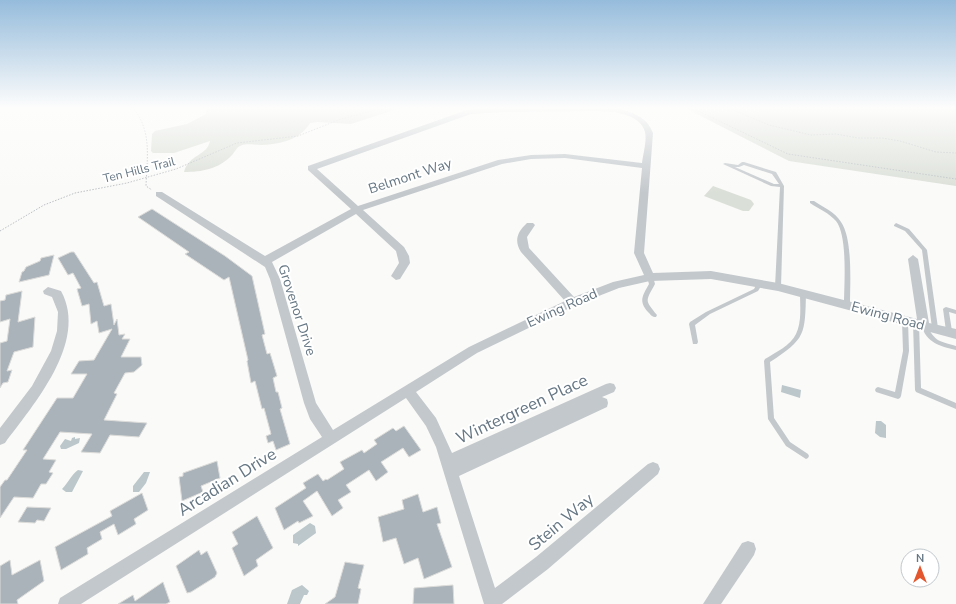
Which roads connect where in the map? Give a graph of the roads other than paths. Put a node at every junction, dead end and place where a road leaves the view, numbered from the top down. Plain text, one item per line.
1 (398, 137) edge
2 (649, 137) edge
3 (647, 166) junction
4 (782, 186) junction
5 (159, 194) road end
6 (812, 202) dead end
7 (356, 210) junction
8 (530, 225) dead end
9 (896, 225) dead end
10 (913, 259) dead end
11 (265, 261) junction
12 (396, 276) dead end
13 (650, 277) junction
14 (760, 283) junction
15 (778, 286) junction
16 (48, 291) dead end
17 (803, 293) junction
18 (572, 302) junction
19 (847, 305) junction
20 (956, 312) edge
21 (654, 315) dead end
22 (920, 324) junction
23 (952, 332) edge
24 (695, 342) dead end
25 (956, 348) edge
26 (610, 388) dead end
27 (878, 390) dead end
28 (408, 391) junction
29 (602, 403) dead end
30 (956, 406) edge
31 (330, 438) junction
32 (0, 439) edge
33 (806, 456) dead end
34 (451, 467) junction
35 (653, 469) dead end
36 (748, 549) dead end
37 (492, 603) edge
38 (66, 604) edge
39 (711, 604) edge

1 - 7 street
2 - 3 street
3 - 7 street, Belmont Way
3 - 13 street
4 - 4 lane
4 - 15 lane
5 - 11 street, Grovenor Drive
6 - 19 lane
7 - 11 street, Belmont Way
7 - 12 street
8 - 18 street
9 - 22 lane
10 - 22 street
11 - 31 street, Grovenor Drive
13 - 14 street, Ewing Road
13 - 18 street, Ewing Road
13 - 21 lane
14 - 15 street, Ewing Road
14 - 24 lane
15 - 17 street, Ewing Road
16 - 32 street
17 - 19 street, Ewing Road
17 - 33 lane
18 - 28 street, Ewing Road
19 - 22 street, Ewing Road
20 - 23 lane
22 - 23 street, Ewing Road
22 - 25 lane
22 - 27 lane
22 - 30 lane
26 - 34 street, Wintergreen Place
28 - 31 street, Arcadian Drive
28 - 34 street
29 - 34 street
31 - 38 street, Arcadian Drive
34 - 37 street
35 - 37 street, Stein Way
36 - 39 street

